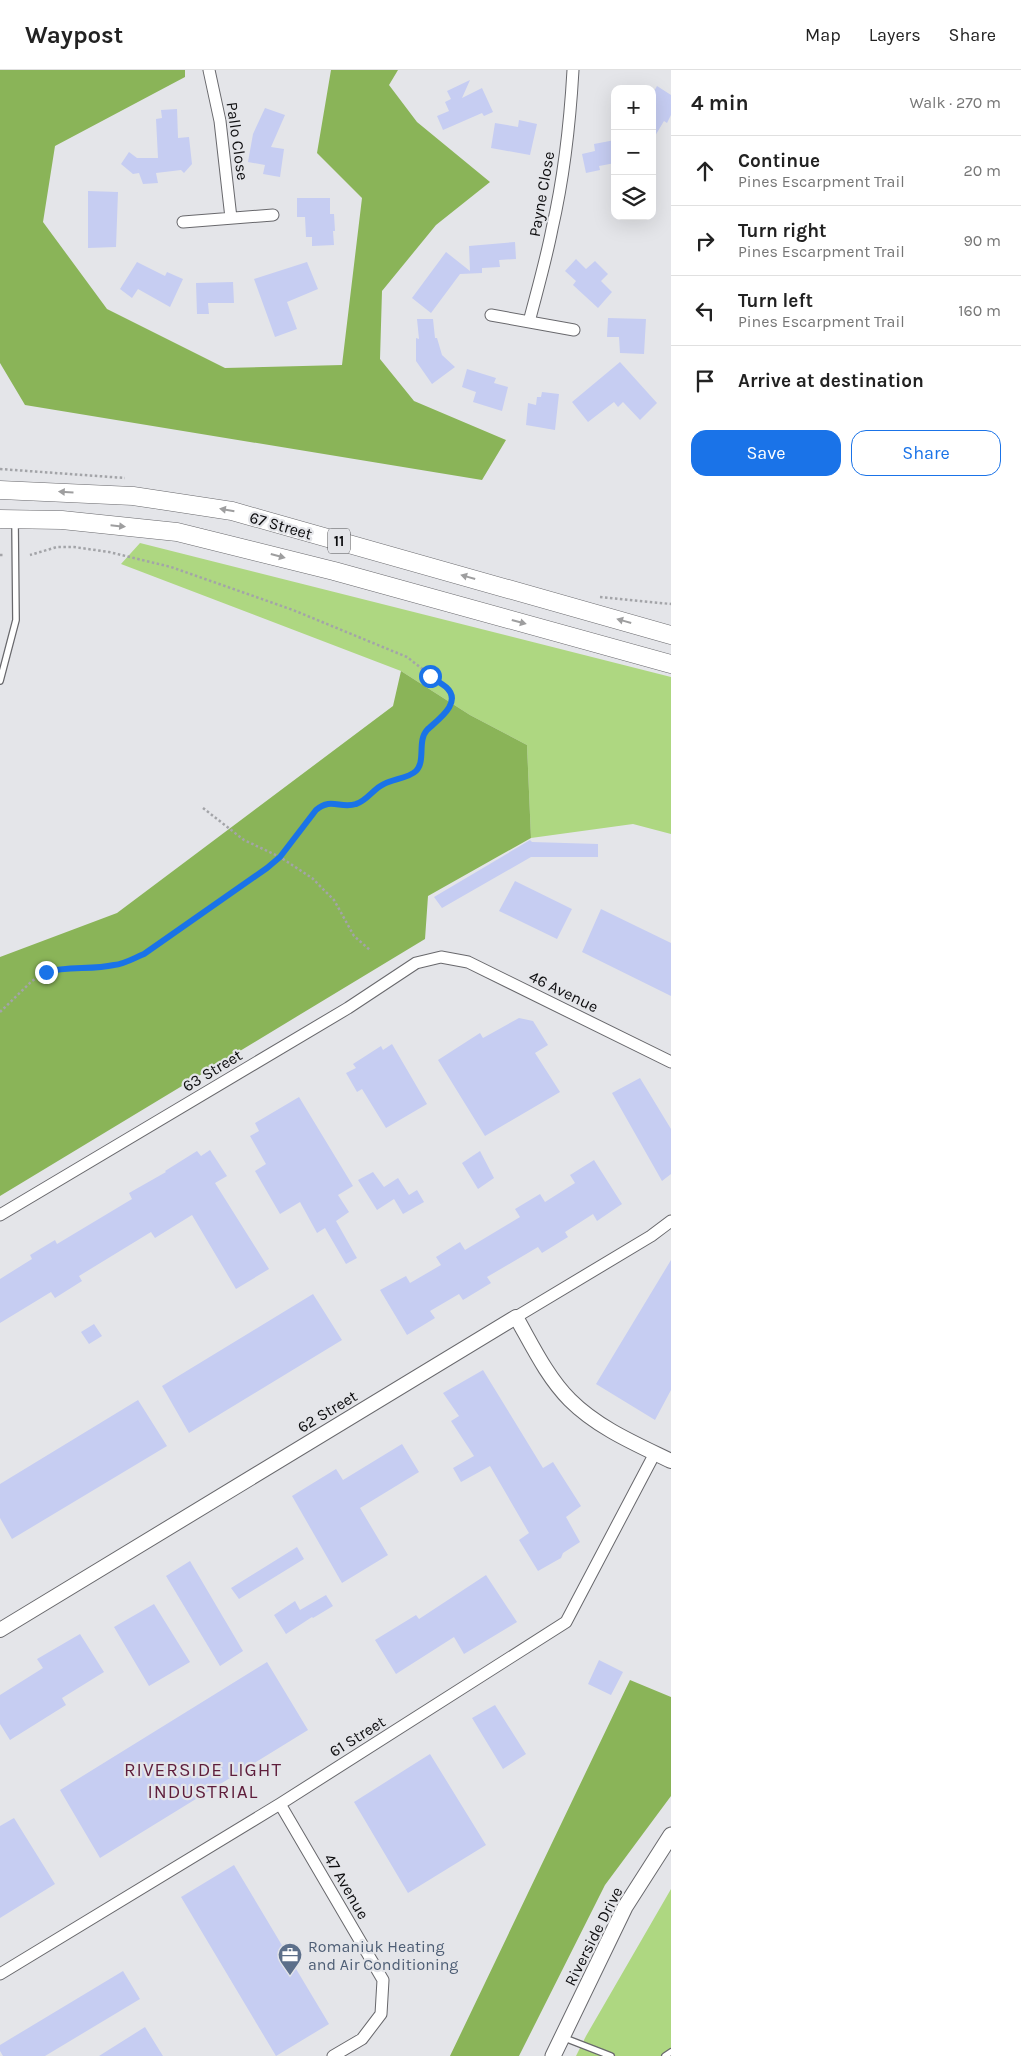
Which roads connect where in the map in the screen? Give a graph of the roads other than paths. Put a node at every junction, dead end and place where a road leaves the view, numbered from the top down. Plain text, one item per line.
1 (208, 70) edge
2 (573, 70) edge
3 (273, 215) dead end
4 (231, 218) junction
5 (183, 222) dead end
6 (492, 315) dead end
7 (529, 322) junction
8 (574, 330) dead end
9 (0, 490) edge
10 (8, 519) edge
11 (671, 634) edge
12 (671, 664) edge
13 (0, 681) edge
14 (441, 957) joint
15 (671, 1062) edge
16 (0, 1215) edge
17 (671, 1222) edge
18 (516, 1317) junction
19 (655, 1453) junction
20 (671, 1461) edge
21 (0, 1630) edge
22 (280, 1804) junction
23 (671, 1835) edge
24 (0, 1974) edge
25 (562, 2038) junction
26 (671, 2052) edge
27 (333, 2056) edge
28 (553, 2056) edge
29 (611, 2056) edge
30 (665, 2056) edge

1 - 4 street, Pallo Close
2 - 7 street, Payne Close
3 - 4 street
4 - 5 street
6 - 7 street
7 - 8 street
11 -> 9 main road, 67 Street / 11
10 -> 12 main road, 67 Street / 11
10 - 13 lane
14 - 15 street, 46 Avenue
14 - 16 street, 63 Street
17 - 18 street, 62 Street
18 - 19 street
18 - 21 street, 62 Street
19 - 20 street
19 - 22 street, 61 Street
22 - 24 street, 61 Street
22 - 27 street, 47 Avenue
23 - 25 main road, Riverside Drive
25 - 28 main road, Riverside Drive
25 - 29 lane
26 - 30 lane

